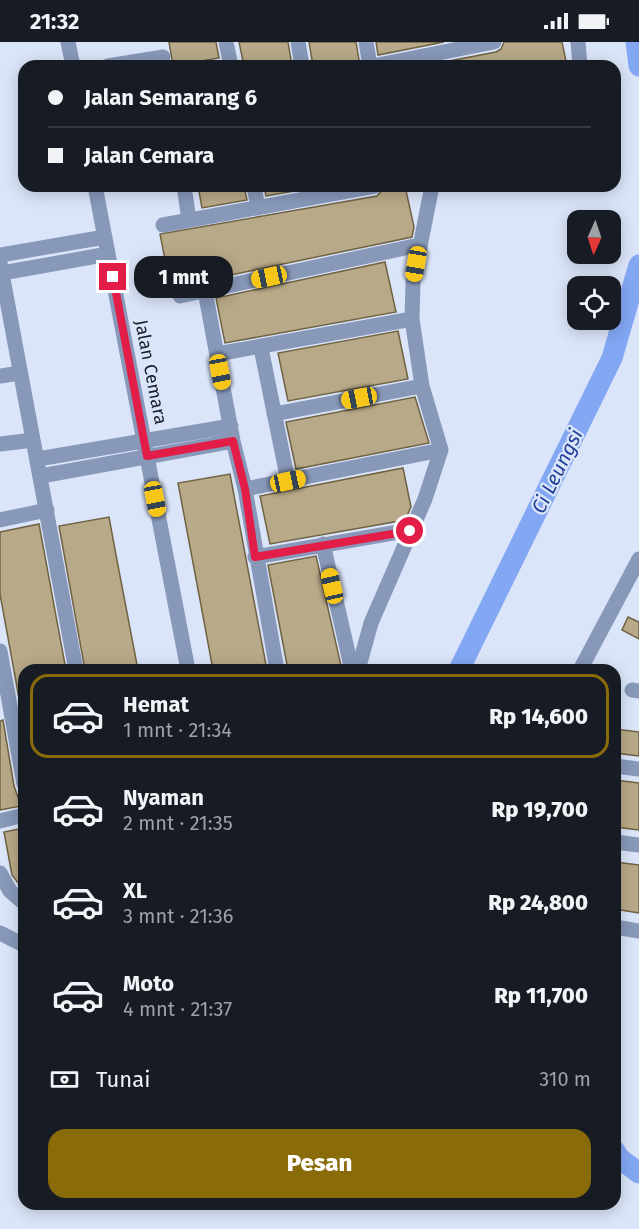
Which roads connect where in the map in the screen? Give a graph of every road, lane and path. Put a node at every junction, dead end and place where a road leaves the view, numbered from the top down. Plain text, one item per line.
1 (69, 42) edge
2 (226, 42) edge
3 (298, 42) edge
4 (366, 42) edge
5 (494, 42) edge
6 (578, 42) edge
7 (162, 55) edge
8 (72, 60) edge
9 (137, 60) edge
10 (230, 60) edge
11 (301, 60) edge
12 (370, 60) edge
13 (402, 60) edge
14 (580, 60) edge
15 (96, 192) edge
16 (185, 192) edge
17 (255, 192) edge
18 (320, 192) edge
19 (431, 192) edge
20 (258, 208) junction
21 (189, 220) junction
22 (163, 225) dead end
23 (105, 237) junction
24 (419, 245) junction
25 (108, 254) junction
26 (0, 255) edge
27 (1, 268) edge
28 (205, 291) junction
29 (180, 296) dead end
30 (4, 304) edge
31 (412, 319) junction
32 (261, 348) junction
33 (217, 354) junction
34 (20, 373) junction
35 (0, 376) edge
36 (422, 386) junction
37 (274, 414) junction
38 (232, 433) junction
39 (33, 440) junction
40 (0, 444) edge
41 (145, 449) junction
42 (441, 450) junction
43 (38, 459) junction
44 (41, 476) junction
45 (288, 481) junction
46 (245, 489) junction
47 (47, 510) junction
48 (0, 520) edge
49 (410, 531) junction
50 (322, 544) junction
51 (255, 557) junction
52 (639, 560) edge
53 (0, 651) edge
54 (75, 664) edge
55 (187, 664) edge
56 (276, 664) edge
57 (351, 664) edge
58 (360, 664) edge
59 (583, 664) edge
60 (18, 751) edge
61 (621, 767) edge
62 (639, 769) edge
63 (18, 816) edge
64 (0, 821) edge
65 (621, 843) edge
66 (639, 845) edge
67 (0, 873) edge
68 (18, 894) edge
69 (621, 928) edge
70 (639, 931) edge
71 (0, 933) edge
72 (18, 942) edge

1 - 8 street
2 - 10 street
3 - 11 street
4 - 12 street
5 - 13 street
6 - 14 street
7 - 9 street
15 - 23 street, Jalan Cemara
16 - 21 street
17 - 20 street
18 - 20 street
19 - 24 street
20 - 21 street
21 - 22 street
23 - 25 street, Jalan Cemara
23 - 26 street
24 - 28 street
24 - 31 street
25 - 27 street
25 - 41 street, Jalan Cemara
27 - 30 street
28 - 29 street
28 - 33 street
30 - 34 street
31 - 32 street
31 - 36 street
32 - 33 street
32 - 37 street
33 - 38 street
34 - 35 street
34 - 39 street
36 - 37 street
36 - 42 street
37 - 45 street
38 - 41 street
38 - 46 street
39 - 40 street
39 - 43 street
41 - 43 street
41 - 44 street
41 - 55 street, Jalan Cemara
42 - 45 street
42 - 49 street
43 - 44 street
44 - 47 street
45 - 46 street
46 - 51 street
47 - 48 street
47 - 54 street
49 - 50 street
49 - 58 street
50 - 51 street
50 - 57 street
51 - 56 street
52 - 59 street
53 - 60 street
61 - 62 street
63 - 64 street
65 - 66 street
67 - 68 street
69 - 70 street
71 - 72 street

